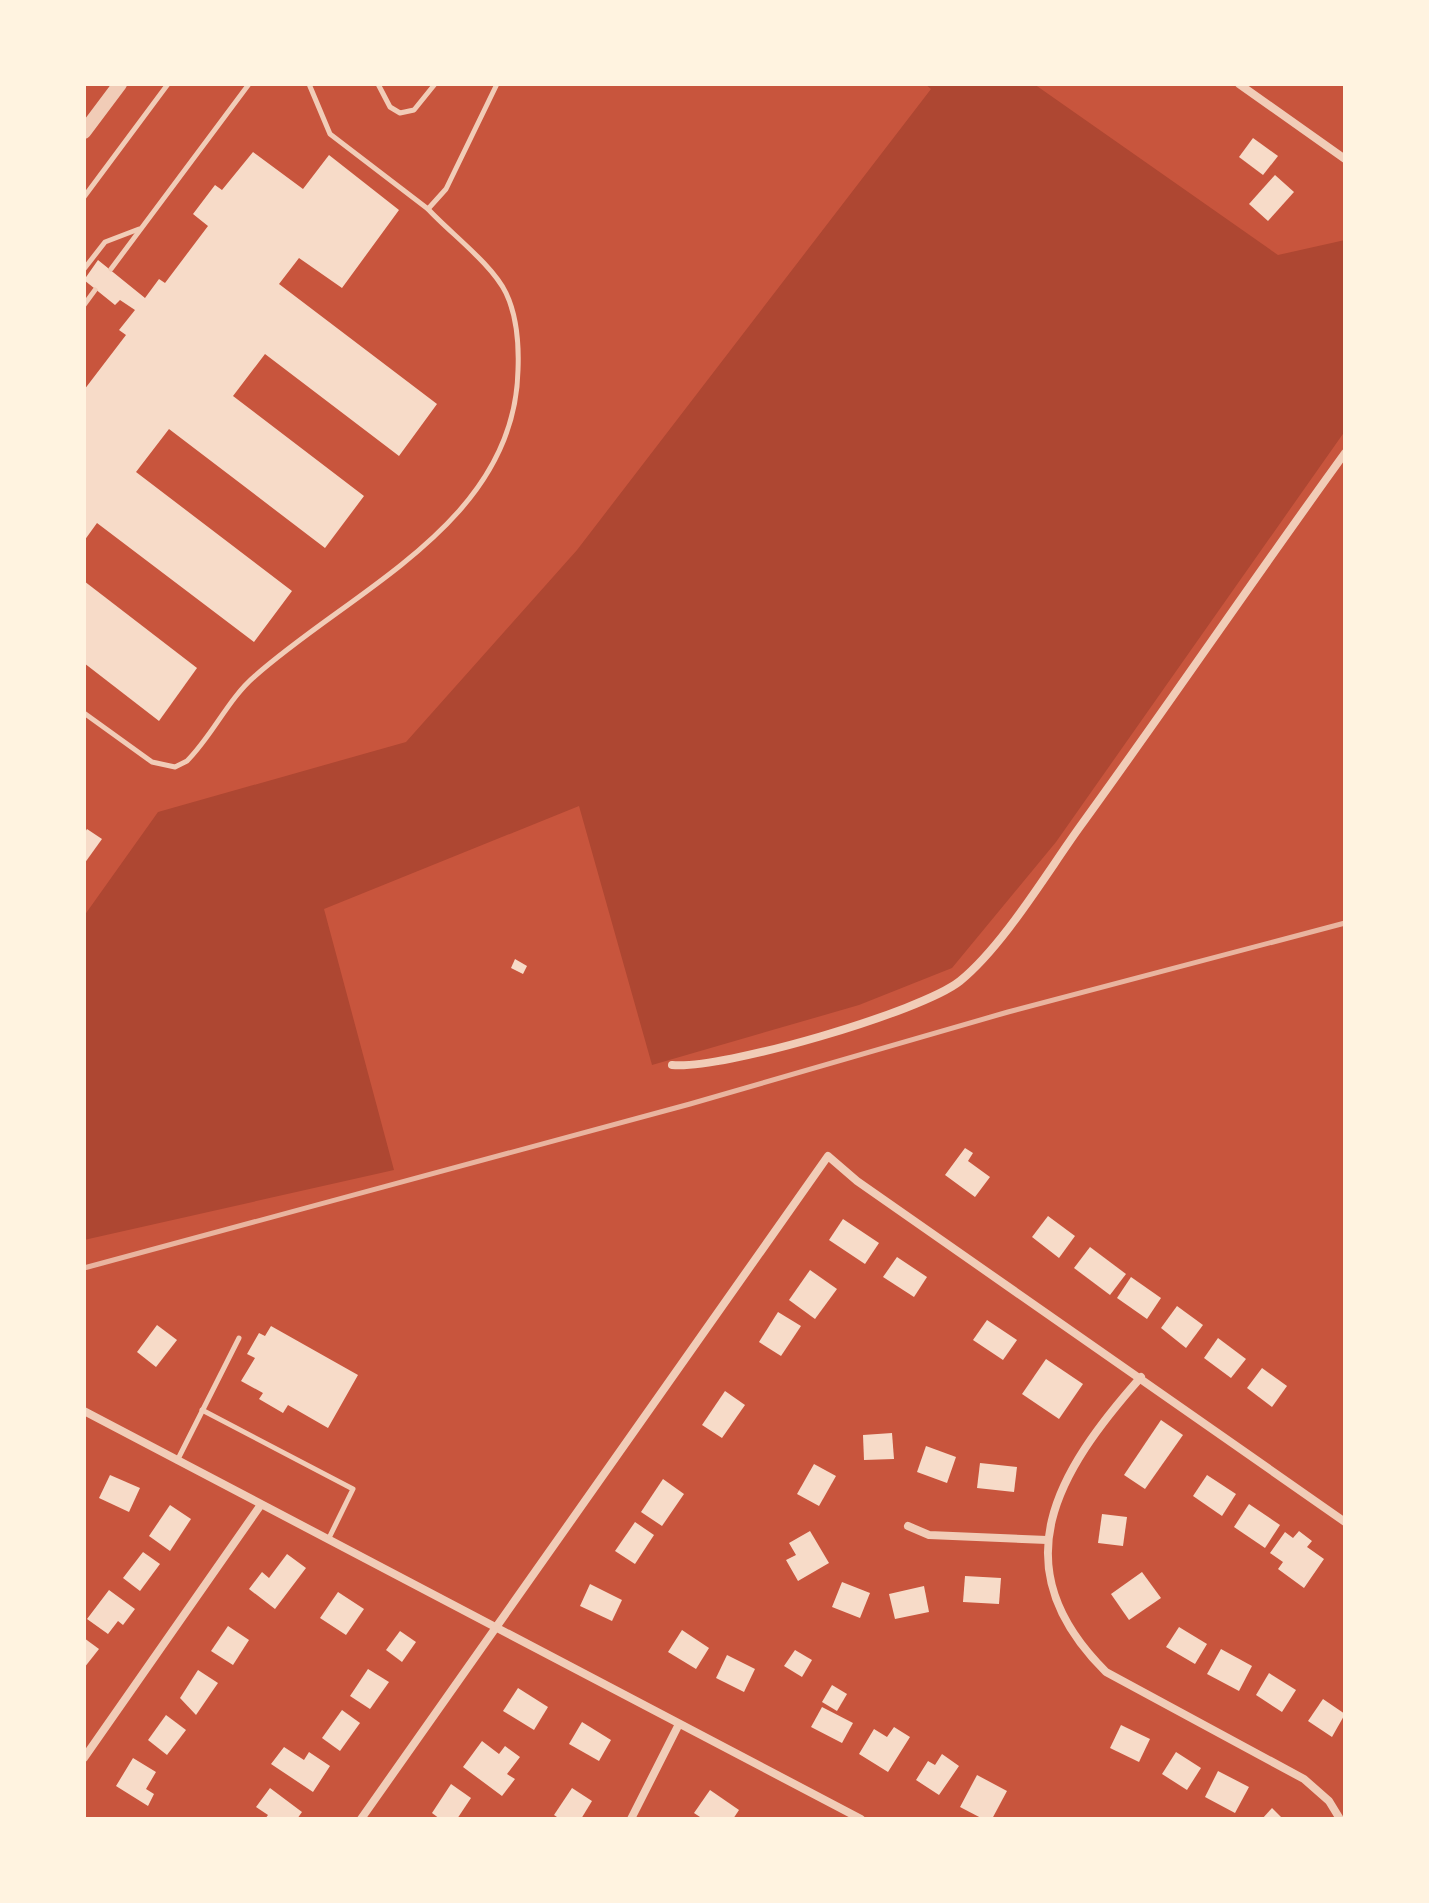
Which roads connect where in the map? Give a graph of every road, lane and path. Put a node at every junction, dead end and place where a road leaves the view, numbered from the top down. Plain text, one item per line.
1 (120, 84) edge
2 (168, 84) edge
3 (249, 84) edge
4 (309, 84) edge
5 (378, 84) edge
6 (435, 84) edge
7 (497, 84) edge
8 (1239, 84) edge
9 (1258, 84) edge
10 (1252, 93) junction
11 (84, 132) edge
12 (1345, 159) edge
13 (84, 197) edge
14 (428, 209) junction
15 (141, 228) junction
16 (84, 269) edge
17 (111, 269) dead end
18 (95, 290) dead end
19 (84, 305) edge
20 (1345, 453) edge
21 (84, 713) edge
22 (672, 1065) dead end
23 (239, 1338) dead end
24 (1141, 1377) junction
25 (202, 1410) junction
26 (84, 1411) edge
27 (176, 1462) junction
28 (260, 1506) junction
29 (1345, 1522) edge
30 (908, 1526) dead end
31 (1047, 1540) junction
32 (328, 1541) junction
33 (496, 1629) junction
34 (679, 1724) junction
35 (84, 1758) edge
36 (361, 1819) edge
37 (631, 1819) edge
38 (861, 1819) edge
39 (1340, 1819) edge

1 - 11 street
2 - 13 lane
3 - 15 lane
4 - 14 lane
5 - 6 lane
7 - 14 lane
8 - 10 street
9 - 10 street
10 - 12 street
14 - 21 lane
15 - 16 lane
15 - 17 lane
18 - 19 lane
20 - 22 street
23 - 25 lane
24 - 29 street
24 - 31 street
24 - 33 street
25 - 27 lane
25 - 32 lane
26 - 27 street
27 - 28 street
28 - 32 street
28 - 35 street
30 - 31 street
31 - 39 street
32 - 33 street
33 - 34 street
33 - 36 street
34 - 37 street
34 - 38 street

